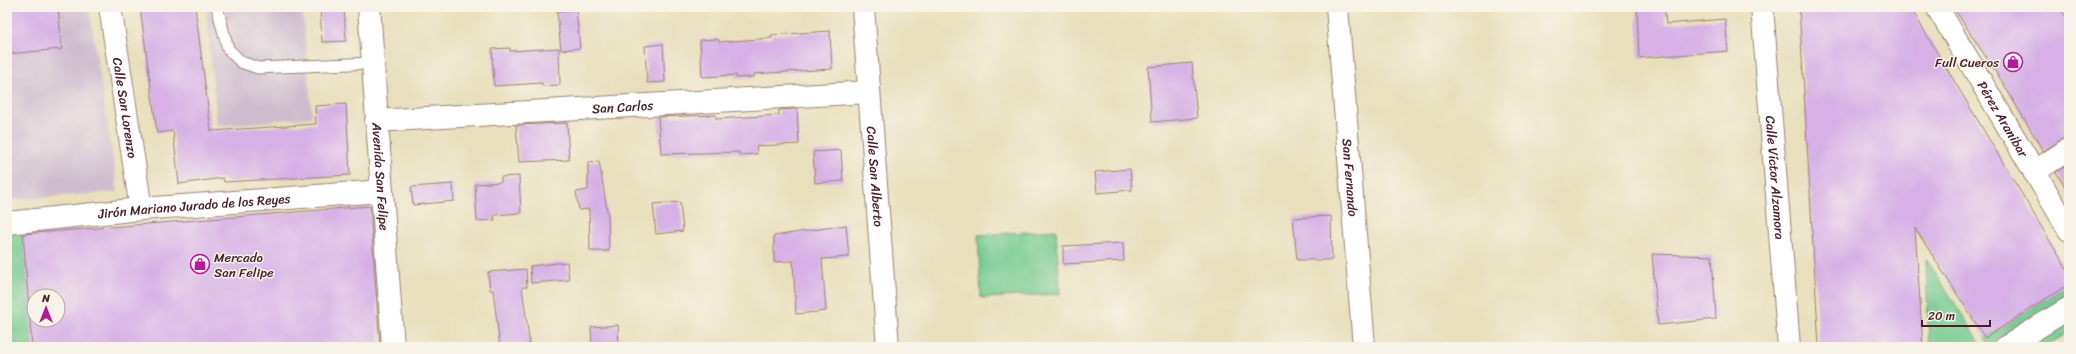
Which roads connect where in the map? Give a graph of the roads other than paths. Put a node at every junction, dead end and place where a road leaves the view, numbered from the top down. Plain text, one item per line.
1 (110, 7) edge
2 (217, 7) edge
3 (369, 7) edge
4 (864, 7) edge
5 (1337, 7) edge
6 (1762, 7) edge
7 (1937, 7) edge
8 (373, 63) junction
9 (869, 92) junction
10 (376, 121) junction
11 (2069, 149) edge
12 (2034, 172) junction
13 (382, 191) junction
14 (141, 209) junction
15 (7, 223) edge
16 (2069, 230) edge
17 (2069, 308) edge
18 (393, 347) edge
19 (888, 347) edge
20 (1364, 347) edge
21 (1789, 347) edge
22 (2006, 347) edge

1 - 14 street, Calle San Lorenzo
2 - 8 lane
3 - 8 street, Avenida San Felipe
4 - 9 street, Calle San Alberto
5 - 20 street, San Fernando
6 - 21 street, Calle Víctor Alzamora
7 - 12 street, Pérez Aranibar
8 - 10 street, Avenida San Felipe
9 - 10 street, San Carlos
9 - 19 street, Calle San Alberto
10 - 13 street, Avenida San Felipe
11 - 12 street
12 - 16 street, Pérez Aranibar
13 - 14 street, Jirón Mariano Jurado de los Reyes
13 - 18 street, Avenida San Felipe
14 - 15 street, Jirón Mariano Jurado de los Reyes
17 - 22 street

